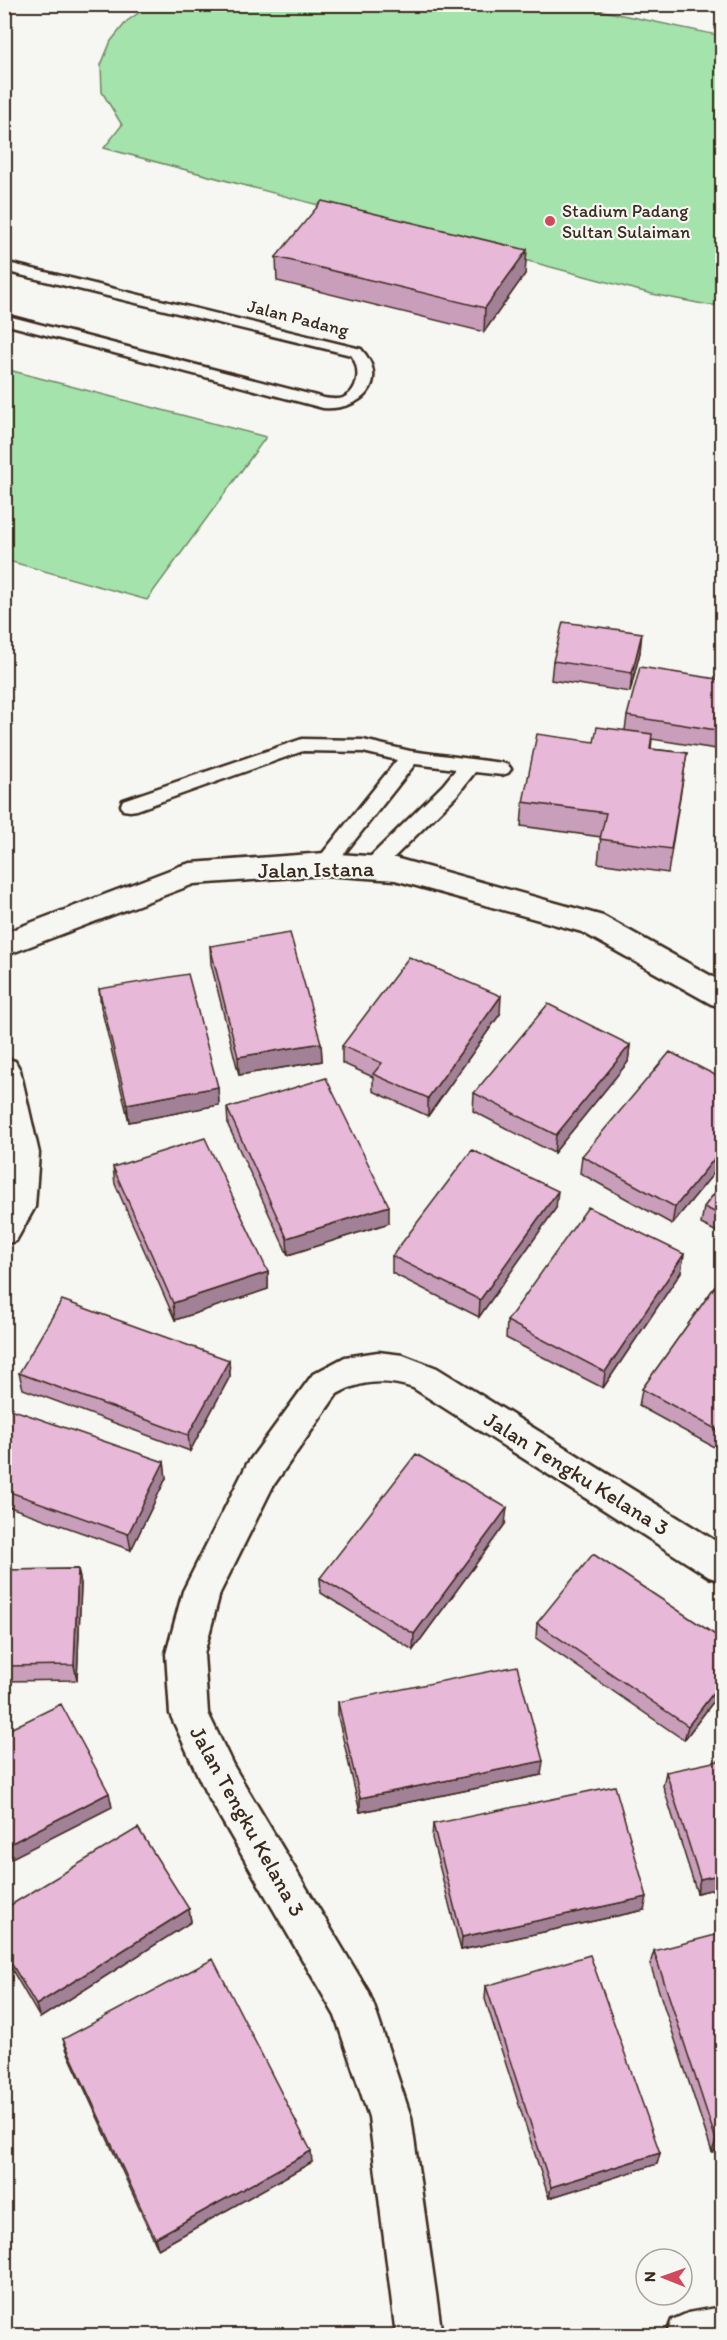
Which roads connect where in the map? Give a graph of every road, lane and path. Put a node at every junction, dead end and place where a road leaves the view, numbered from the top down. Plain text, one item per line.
1 (4, 266) edge
2 (4, 319) edge
3 (410, 757) junction
4 (470, 765) junction
5 (502, 769) dead end
6 (130, 805) dead end
7 (325, 864) junction
8 (373, 866) junction
9 (4, 945) edge
10 (723, 996) edge
11 (4, 1071) edge
12 (4, 1231) edge
13 (723, 1565) edge
14 (723, 2330) edge
15 (419, 2336) edge
16 (688, 2336) edge

1 - 2 lane, Jalan Padang
3 - 4 lane
3 - 6 lane
3 - 7 lane
4 - 5 lane
4 - 8 lane
7 - 8 street, Jalan Istana
7 - 9 street, Jalan Istana
8 - 10 street, Jalan Istana
11 - 12 street
13 - 15 street, Jalan Tengku Kelana 3
14 - 16 street

